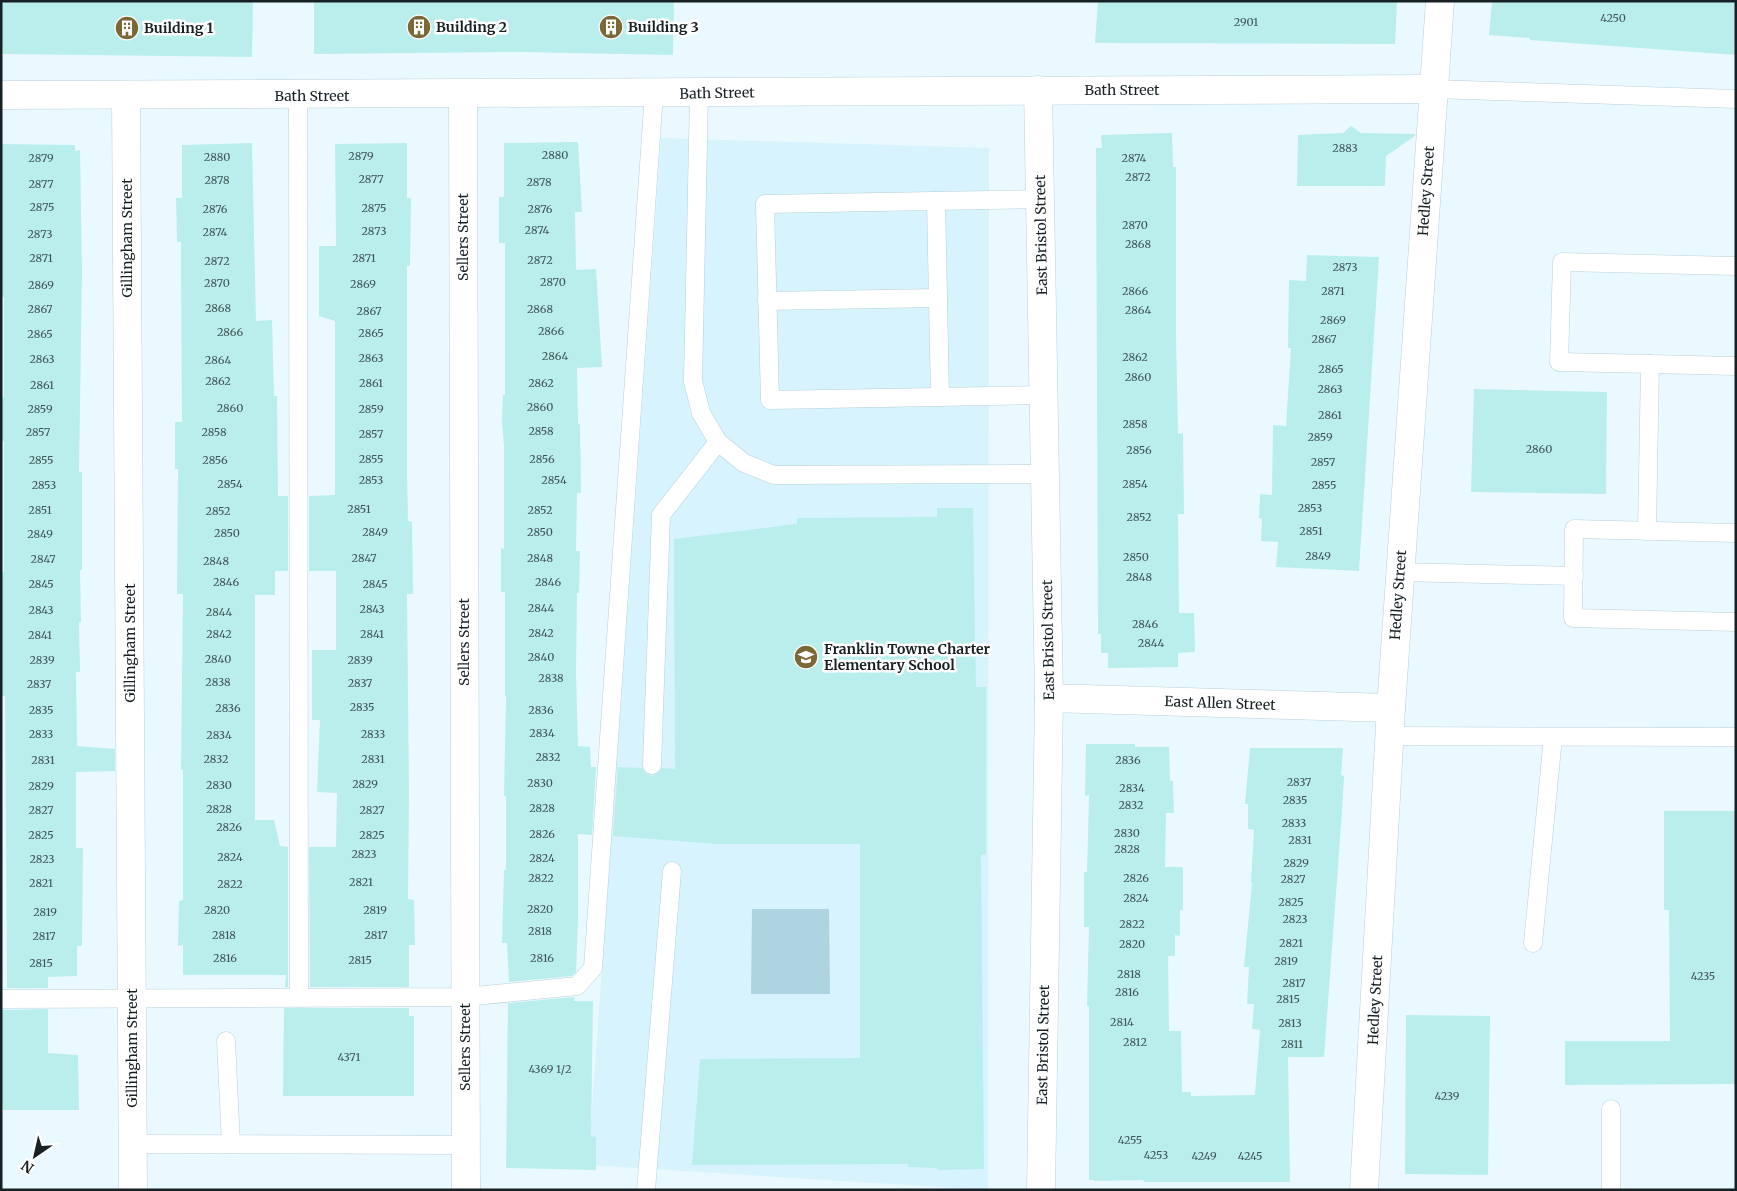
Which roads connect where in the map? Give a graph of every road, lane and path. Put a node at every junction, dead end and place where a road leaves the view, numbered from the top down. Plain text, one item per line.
1 (1440, 1) edge
2 (1434, 89) junction
3 (1038, 90) junction
4 (654, 93) junction
5 (699, 93) junction
6 (463, 95) junction
7 (1, 96) edge
8 (126, 96) junction
9 (298, 96) junction
10 (1736, 98) edge
11 (1040, 199) junction
12 (936, 201) junction
13 (1736, 266) edge
14 (938, 298) junction
15 (768, 301) junction
16 (1650, 364) junction
17 (1736, 366) edge
18 (1043, 395) junction
19 (940, 397) junction
20 (718, 442) junction
21 (1045, 474) junction
22 (1647, 531) junction
23 (1736, 533) edge
24 (1400, 572) junction
25 (1574, 576) junction
26 (1736, 622) edge
27 (1049, 698) junction
28 (1391, 708) junction
29 (1389, 736) junction
30 (1553, 737) junction
31 (1736, 737) edge
32 (652, 765) dead end
33 (672, 871) dead end
34 (1533, 943) dead end
35 (465, 997) junction
36 (299, 998) junction
37 (1, 999) edge
38 (132, 999) junction
39 (226, 1041) dead end
40 (1611, 1110) dead end
41 (133, 1144) junction
42 (231, 1144) junction
43 (466, 1145) junction
44 (133, 1190) edge
45 (466, 1190) edge
46 (646, 1190) edge
47 (1041, 1190) edge
48 (1364, 1190) edge
49 (1611, 1190) edge

1 - 2 street, Hedley Street
2 - 3 street, Bath Street
2 - 10 lane
2 - 24 street, Hedley Street
3 - 5 street, Bath Street
3 - 11 street, East Bristol Street
4 - 5 street, Bath Street
4 - 6 street, Bath Street
4 - 35 lane
5 - 20 lane
6 - 9 street, Bath Street
6 - 35 street, Sellers Street
7 - 8 street, Bath Street
8 - 9 street, Bath Street
8 - 38 street, Gillingham Street
9 - 36 lane
11 - 12 lane
11 - 18 street, East Bristol Street
12 - 14 lane
12 - 15 lane
13 - 16 lane
14 - 15 lane
14 - 19 lane
15 - 19 lane
16 - 17 lane
16 - 22 lane
18 - 19 lane
18 - 21 street, East Bristol Street
20 - 21 lane
20 - 32 lane
21 - 27 street, East Bristol Street
22 - 23 lane
22 - 25 lane
24 - 25 lane
24 - 28 street, Hedley Street
25 - 26 lane
27 - 28 street, East Allen Street
27 - 47 street, East Bristol Street
28 - 29 street, Hedley Street
29 - 30 lane
29 - 48 street, Hedley Street
30 - 31 lane
30 - 34 lane
33 - 46 lane
35 - 36 lane
35 - 43 street, Sellers Street
36 - 38 lane
37 - 38 lane
38 - 41 street, Gillingham Street
39 - 42 lane
40 - 49 lane
41 - 42 lane
41 - 44 street, Gillingham Street
42 - 43 lane
43 - 45 street, Sellers Street

